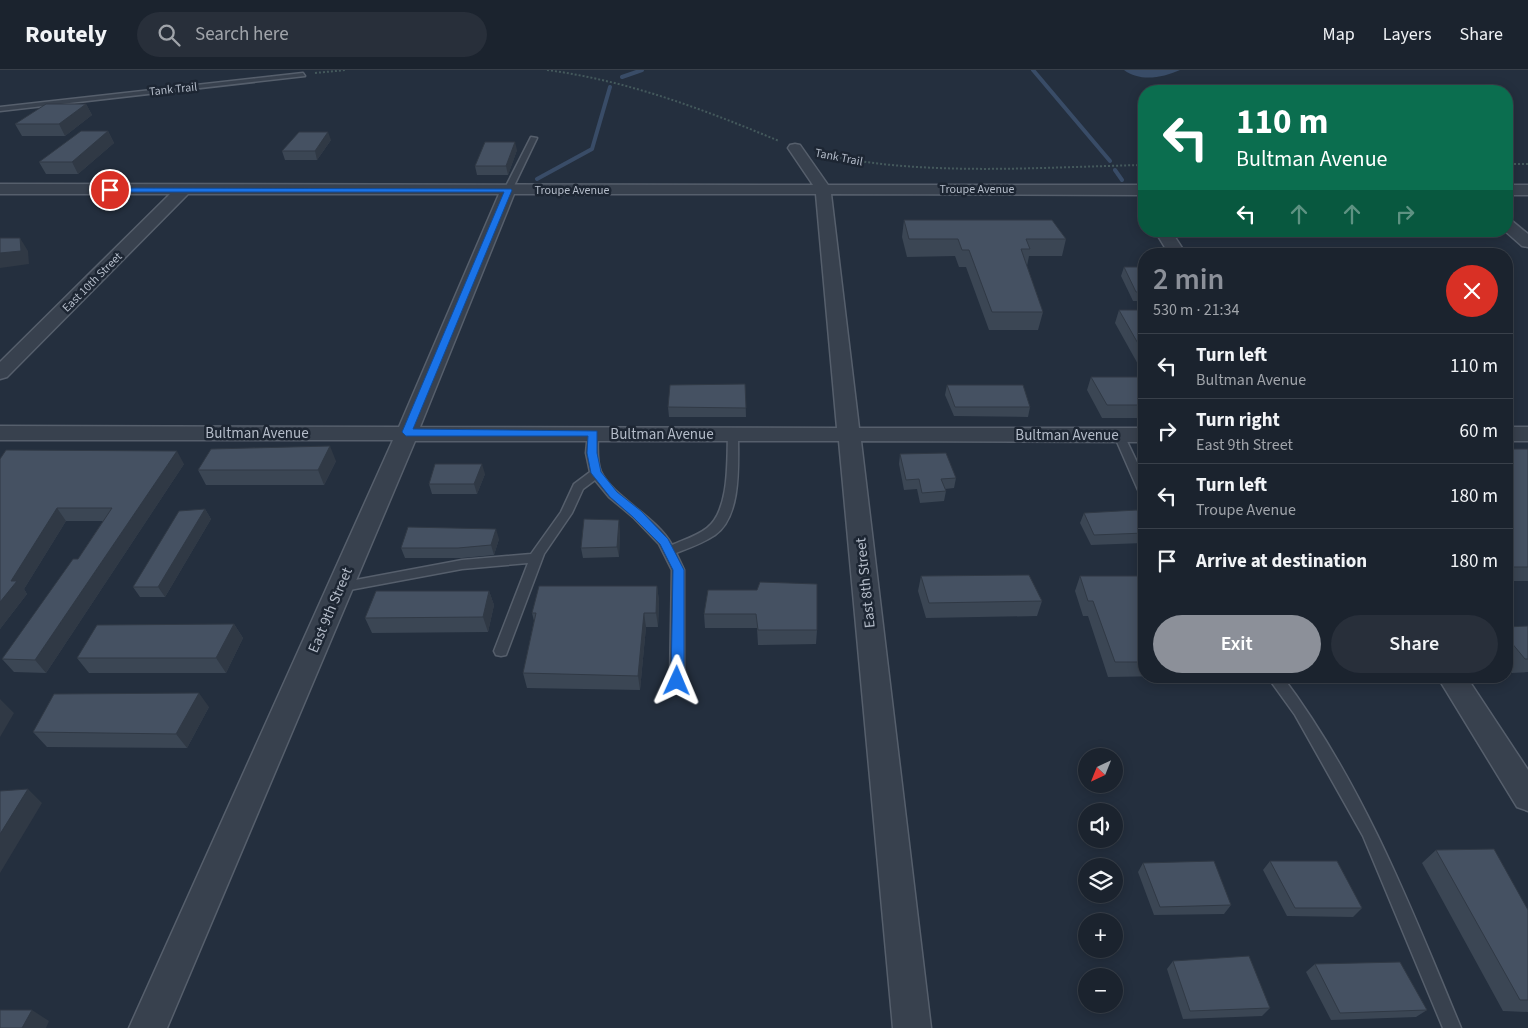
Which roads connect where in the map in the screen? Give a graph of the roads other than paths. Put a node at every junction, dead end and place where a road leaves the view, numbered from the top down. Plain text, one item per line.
1 (303, 75) road end
2 (0, 108) edge
3 (533, 138) dead end
4 (795, 148) road end
5 (0, 189) edge
6 (823, 189) junction
7 (183, 190) junction
8 (508, 190) junction
9 (1513, 190) edge
10 (1528, 190) edge
11 (1138, 194) edge
12 (1513, 230) edge
13 (1167, 237) edge
14 (1528, 242) edge
15 (1174, 248) edge
16 (0, 373) edge
17 (406, 432) junction
18 (0, 433) edge
19 (593, 433) junction
20 (733, 434) junction
21 (1513, 434) edge
22 (1528, 434) edge
23 (850, 435) junction
24 (1118, 435) junction
25 (1138, 435) edge
26 (596, 473) junction
27 (1138, 477) edge
28 (669, 551) junction
29 (536, 558) junction
30 (340, 587) junction
31 (502, 651) dead end
32 (677, 681) dead end
33 (1279, 683) edge
34 (1455, 683) edge
35 (1528, 797) edge
36 (148, 1028) edge
37 (912, 1028) edge
38 (1452, 1028) edge

1 - 2 lane, Tank Trail
3 - 8 lane
4 - 6 street, East 8th Street
5 - 7 street, Troupe Avenue
6 - 8 street, Troupe Avenue
6 - 11 street, Troupe Avenue
6 - 23 street, East 8th Street
7 - 8 street, Troupe Avenue
7 - 16 street, East 10th Street
8 - 17 street, East 9th Street
9 - 10 street
12 - 14 street
13 - 15 street
17 - 18 street, Bultman Avenue
17 - 19 street, Bultman Avenue
17 - 30 street, East 9th Street
19 - 20 street, Bultman Avenue
19 - 26 lane
20 - 23 street, Bultman Avenue
20 - 28 lane
21 - 22 street
23 - 24 street, Bultman Avenue
23 - 37 street, East 8th Street
24 - 25 street, Bultman Avenue
24 - 27 lane
26 - 28 lane
26 - 29 lane
28 - 32 lane
29 - 30 lane
29 - 31 lane
30 - 36 street, East 9th Street
33 - 38 lane
34 - 35 street

